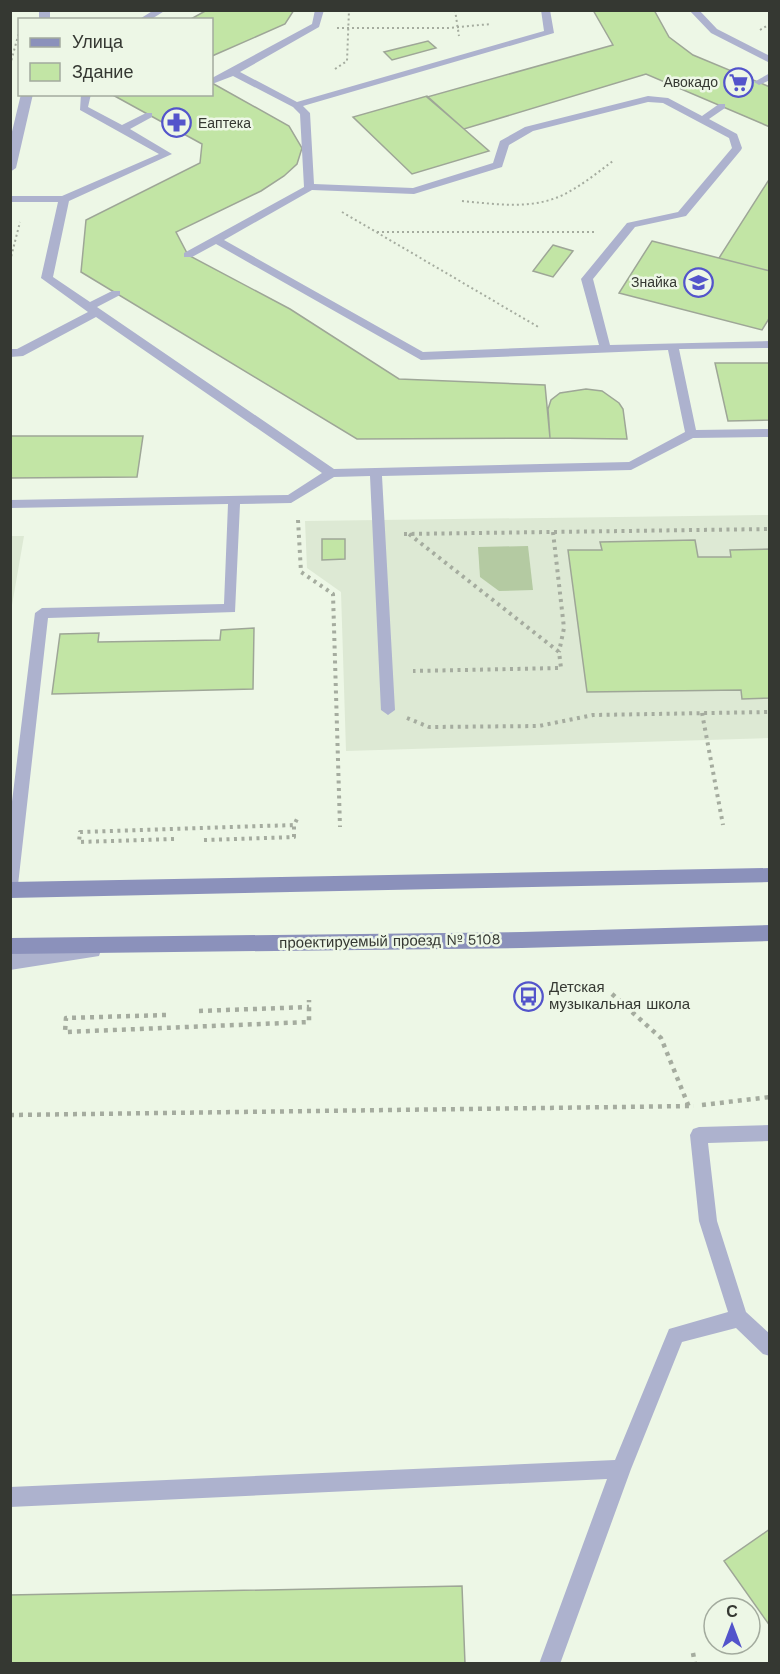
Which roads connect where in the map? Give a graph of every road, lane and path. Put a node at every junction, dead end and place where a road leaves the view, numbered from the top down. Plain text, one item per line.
1 (162, 10) edge
2 (320, 10) edge
3 (349, 10) edge
4 (545, 10) edge
5 (693, 10) edge
6 (146, 18) edge
7 (500, 23) dead end
8 (316, 25) junction
9 (348, 29) junction
10 (18, 36) edge
11 (770, 60) edge
12 (10, 65) edge
13 (233, 72) junction
14 (328, 74) dead end
15 (770, 76) edge
16 (213, 81) edge
17 (759, 82) dead end
18 (27, 96) edge
19 (86, 96) edge
20 (296, 105) junction
21 (722, 106) dead end
22 (149, 115) dead end
23 (702, 120) junction
24 (123, 129) junction
25 (613, 161) dead end
26 (10, 168) edge
27 (308, 189) junction
28 (10, 199) edge
29 (64, 199) junction
30 (461, 201) dead end
31 (376, 232) junction
32 (625, 232) junction
33 (216, 240) junction
34 (188, 255) dead end
35 (116, 293) dead end
36 (94, 308) junction
37 (770, 344) edge
38 (673, 346) junction
39 (605, 348) junction
40 (577, 350) junction
41 (10, 353) edge
42 (770, 433) edge
43 (691, 434) junction
44 (376, 472) junction
45 (331, 473) junction
46 (234, 500) junction
47 (10, 504) edge
48 (298, 516) dead end
49 (770, 529) edge
50 (553, 531) junction
51 (379, 534) junction
52 (409, 534) junction
53 (559, 652) junction
54 (386, 671) junction
55 (388, 710) joint
56 (770, 712) edge
57 (702, 713) junction
58 (17, 785) edge
59 (297, 819) dead end
60 (294, 825) junction
61 (723, 825) dead end
62 (340, 827) dead end
63 (174, 839) dead end
64 (204, 840) dead end
65 (770, 876) edge
66 (10, 888) edge
67 (770, 933) edge
68 (122, 945) junction
69 (10, 946) edge
70 (10, 962) edge
71 (612, 994) dead end
72 (309, 1000) dead end
73 (309, 1007) junction
74 (199, 1011) dead end
75 (166, 1015) dead end
76 (770, 1097) edge
77 (689, 1107) junction
78 (10, 1115) edge
79 (770, 1133) edge
80 (699, 1135) junction
81 (739, 1318) junction
82 (770, 1347) edge
83 (621, 1469) junction
84 (10, 1497) edge
85 (693, 1653) dead end
86 (549, 1664) edge
87 (695, 1664) edge

1 - 6 lane
2 - 8 lane
3 - 9 path
4 - 20 lane
5 - 11 lane
7 - 9 path
8 - 9 path
8 - 13 lane
9 - 14 path
10 - 12 path
13 - 16 lane
13 - 20 lane
15 - 17 lane
18 - 26 street
19 - 24 lane
20 - 27 lane
21 - 23 lane
22 - 24 lane
23 - 27 lane
23 - 32 lane
24 - 29 lane
25 - 30 path
27 - 31 path
27 - 33 lane
28 - 29 lane
29 - 36 lane
31 - 32 path
31 - 40 path
32 - 39 lane
33 - 34 lane
33 - 40 lane
35 - 36 lane
36 - 41 lane
36 - 45 lane
37 - 38 lane
38 - 39 lane
38 - 43 lane
39 - 40 lane
42 - 43 lane
43 - 44 lane
44 - 45 lane
44 - 51 lane
45 - 46 lane
46 - 47 lane
46 - 58 lane
48 - 62 path
49 - 50 path
50 - 52 path
50 - 53 path
51 - 52 path
51 - 54 lane
52 - 53 path
53 - 54 path
54 - 55 lane
55 - 57 path
56 - 57 path
57 - 61 path
58 - 66 lane
59 - 60 path
60 - 63 path
60 - 64 path
65 - 66 main road
67 - 68 main road, проектируемый проезд № 5108
68 - 69 main road, проектируемый проезд № 5108
68 - 70 street
71 - 77 path
72 - 73 path
73 - 74 path
73 - 75 path
76 - 77 path
77 - 78 path
77 - 80 path
79 - 80 lane
80 - 81 lane
81 - 82 lane
81 - 83 lane
83 - 84 lane
83 - 86 lane
85 - 87 path

